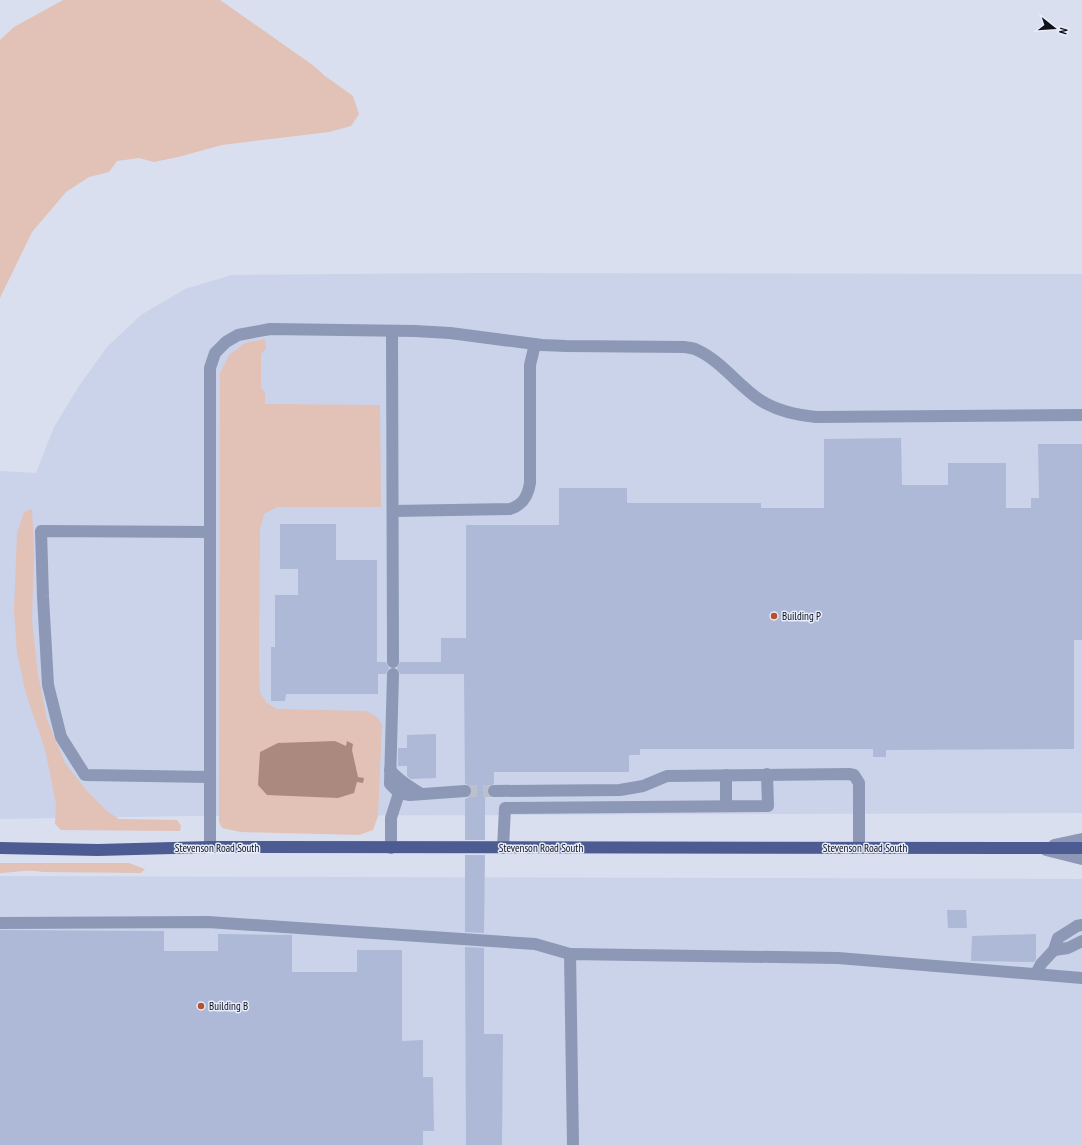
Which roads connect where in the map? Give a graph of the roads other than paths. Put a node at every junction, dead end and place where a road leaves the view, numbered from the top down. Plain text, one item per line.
1 (392, 331) junction
2 (535, 344) junction
3 (1082, 415) edge
4 (393, 511) junction
5 (210, 532) junction
6 (390, 770) junction
7 (767, 774) junction
8 (726, 775) junction
9 (210, 776) junction
10 (464, 791) tunnel mouth
11 (494, 791) tunnel mouth
12 (399, 793) junction
13 (421, 794) junction
14 (726, 806) junction
15 (1082, 839) edge
16 (210, 847) junction
17 (0, 848) edge
18 (390, 848) junction
19 (503, 848) junction
20 (859, 848) junction
21 (1039, 848) junction
22 (1082, 848) edge
23 (1082, 859) edge
24 (0, 924) edge
25 (1082, 925) edge
26 (1082, 941) edge
27 (1054, 950) junction
28 (570, 954) junction
29 (1036, 974) junction
30 (1082, 978) edge
31 (573, 1145) edge

1 - 2 lane
1 - 4 lane
1 - 5 lane
2 - 3 lane
2 - 4 lane
4 - 6 lane
5 - 9 lane
5 - 9 lane
6 - 12 lane
6 - 13 lane
7 - 8 lane
7 - 14 lane
7 - 20 lane
8 - 11 lane
8 - 14 lane
9 - 16 lane
10 - 13 lane
12 - 13 lane
12 - 18 lane
14 - 19 lane
15 - 21 lane
16 - 17 main road, Stevenson Road South
16 - 18 main road, Stevenson Road South
18 - 19 main road, Stevenson Road South
19 - 20 main road, Stevenson Road South
20 - 21 main road, Stevenson Road South
21 - 22 main road, Stevenson Road South
21 - 23 lane
24 - 28 lane
25 - 27 lane
26 - 27 lane
27 - 29 lane
28 - 29 lane
28 - 31 lane
29 - 30 lane

